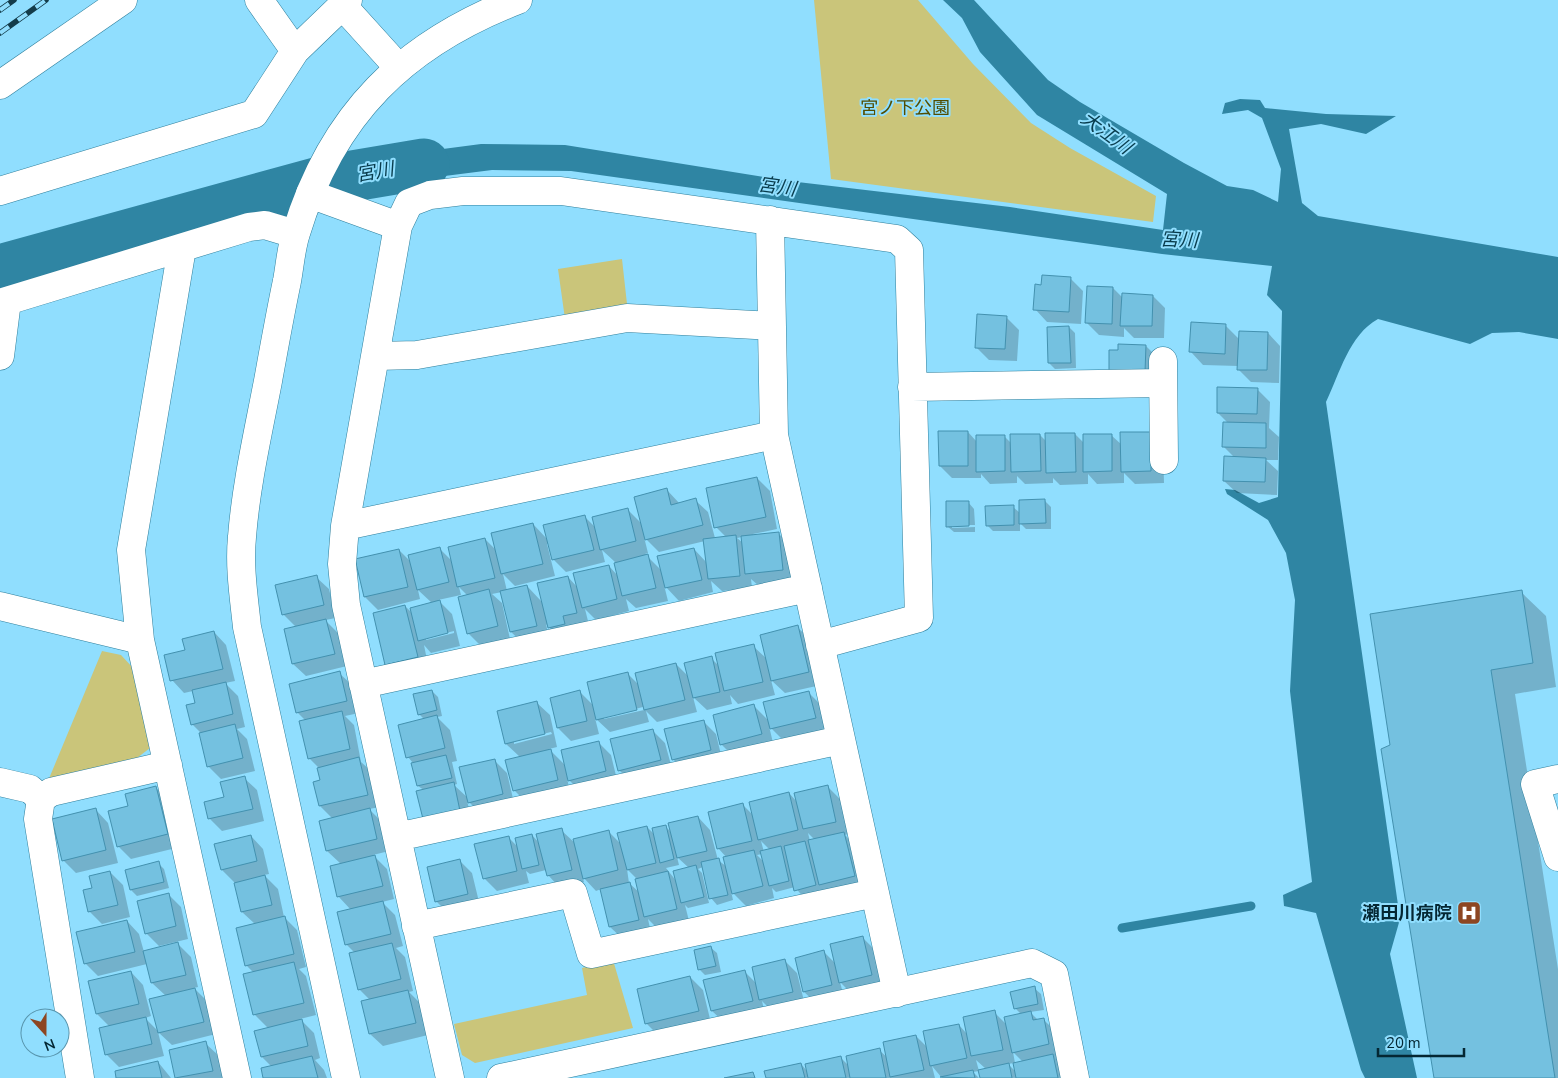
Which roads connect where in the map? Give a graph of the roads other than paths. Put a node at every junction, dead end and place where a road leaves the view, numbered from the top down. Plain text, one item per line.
1 (123, 0) edge
2 (259, 0) edge
3 (518, 0) edge
4 (345, 3) edge
5 (295, 51) junction
6 (398, 67) junction
7 (0, 85) edge
8 (0, 192) edge
9 (310, 194) junction
10 (770, 220) junction
11 (398, 226) junction
12 (295, 234) junction
13 (182, 248) junction
14 (3, 302) edge
15 (772, 326) junction
16 (0, 356) edge
17 (376, 356) junction
18 (912, 387) junction
19 (774, 435) junction
20 (1164, 460) dead end
21 (345, 526) junction
22 (808, 588) junction
23 (0, 606) edge
24 (140, 640) junction
25 (820, 645) junction
26 (363, 684) junction
27 (842, 740) junction
28 (168, 765) junction
29 (1558, 779) edge
30 (0, 782) edge
31 (41, 799) junction
32 (397, 837) junction
33 (1558, 857) edge
34 (875, 893) junction
35 (416, 926) junction
36 (897, 993) junction
37 (80, 1078) edge
38 (237, 1078) edge
39 (346, 1078) edge
40 (450, 1078) edge
41 (501, 1078) edge
42 (1075, 1078) edge

1 - 7 street
2 - 5 street
3 - 6 street
4 - 5 street
4 - 6 street
5 - 8 street
6 - 9 street
9 - 11 street
9 - 12 street
10 - 11 street
10 - 15 street
10 - 18 street
11 - 17 street
12 - 13 street
12 - 39 street
13 - 14 street
13 - 24 street
14 - 16 street
15 - 17 street
15 - 19 street
17 - 21 street
18 - 20 street
18 - 25 street
19 - 21 street
19 - 22 street
21 - 26 street
22 - 25 street
22 - 26 street
23 - 24 street
24 - 28 street
25 - 27 street
26 - 32 street
27 - 32 street
27 - 34 street
28 - 31 street
28 - 38 street
29 - 33 street
30 - 31 street
31 - 37 street
32 - 35 street
34 - 35 street
34 - 36 street
35 - 40 street
36 - 41 street
36 - 42 street

